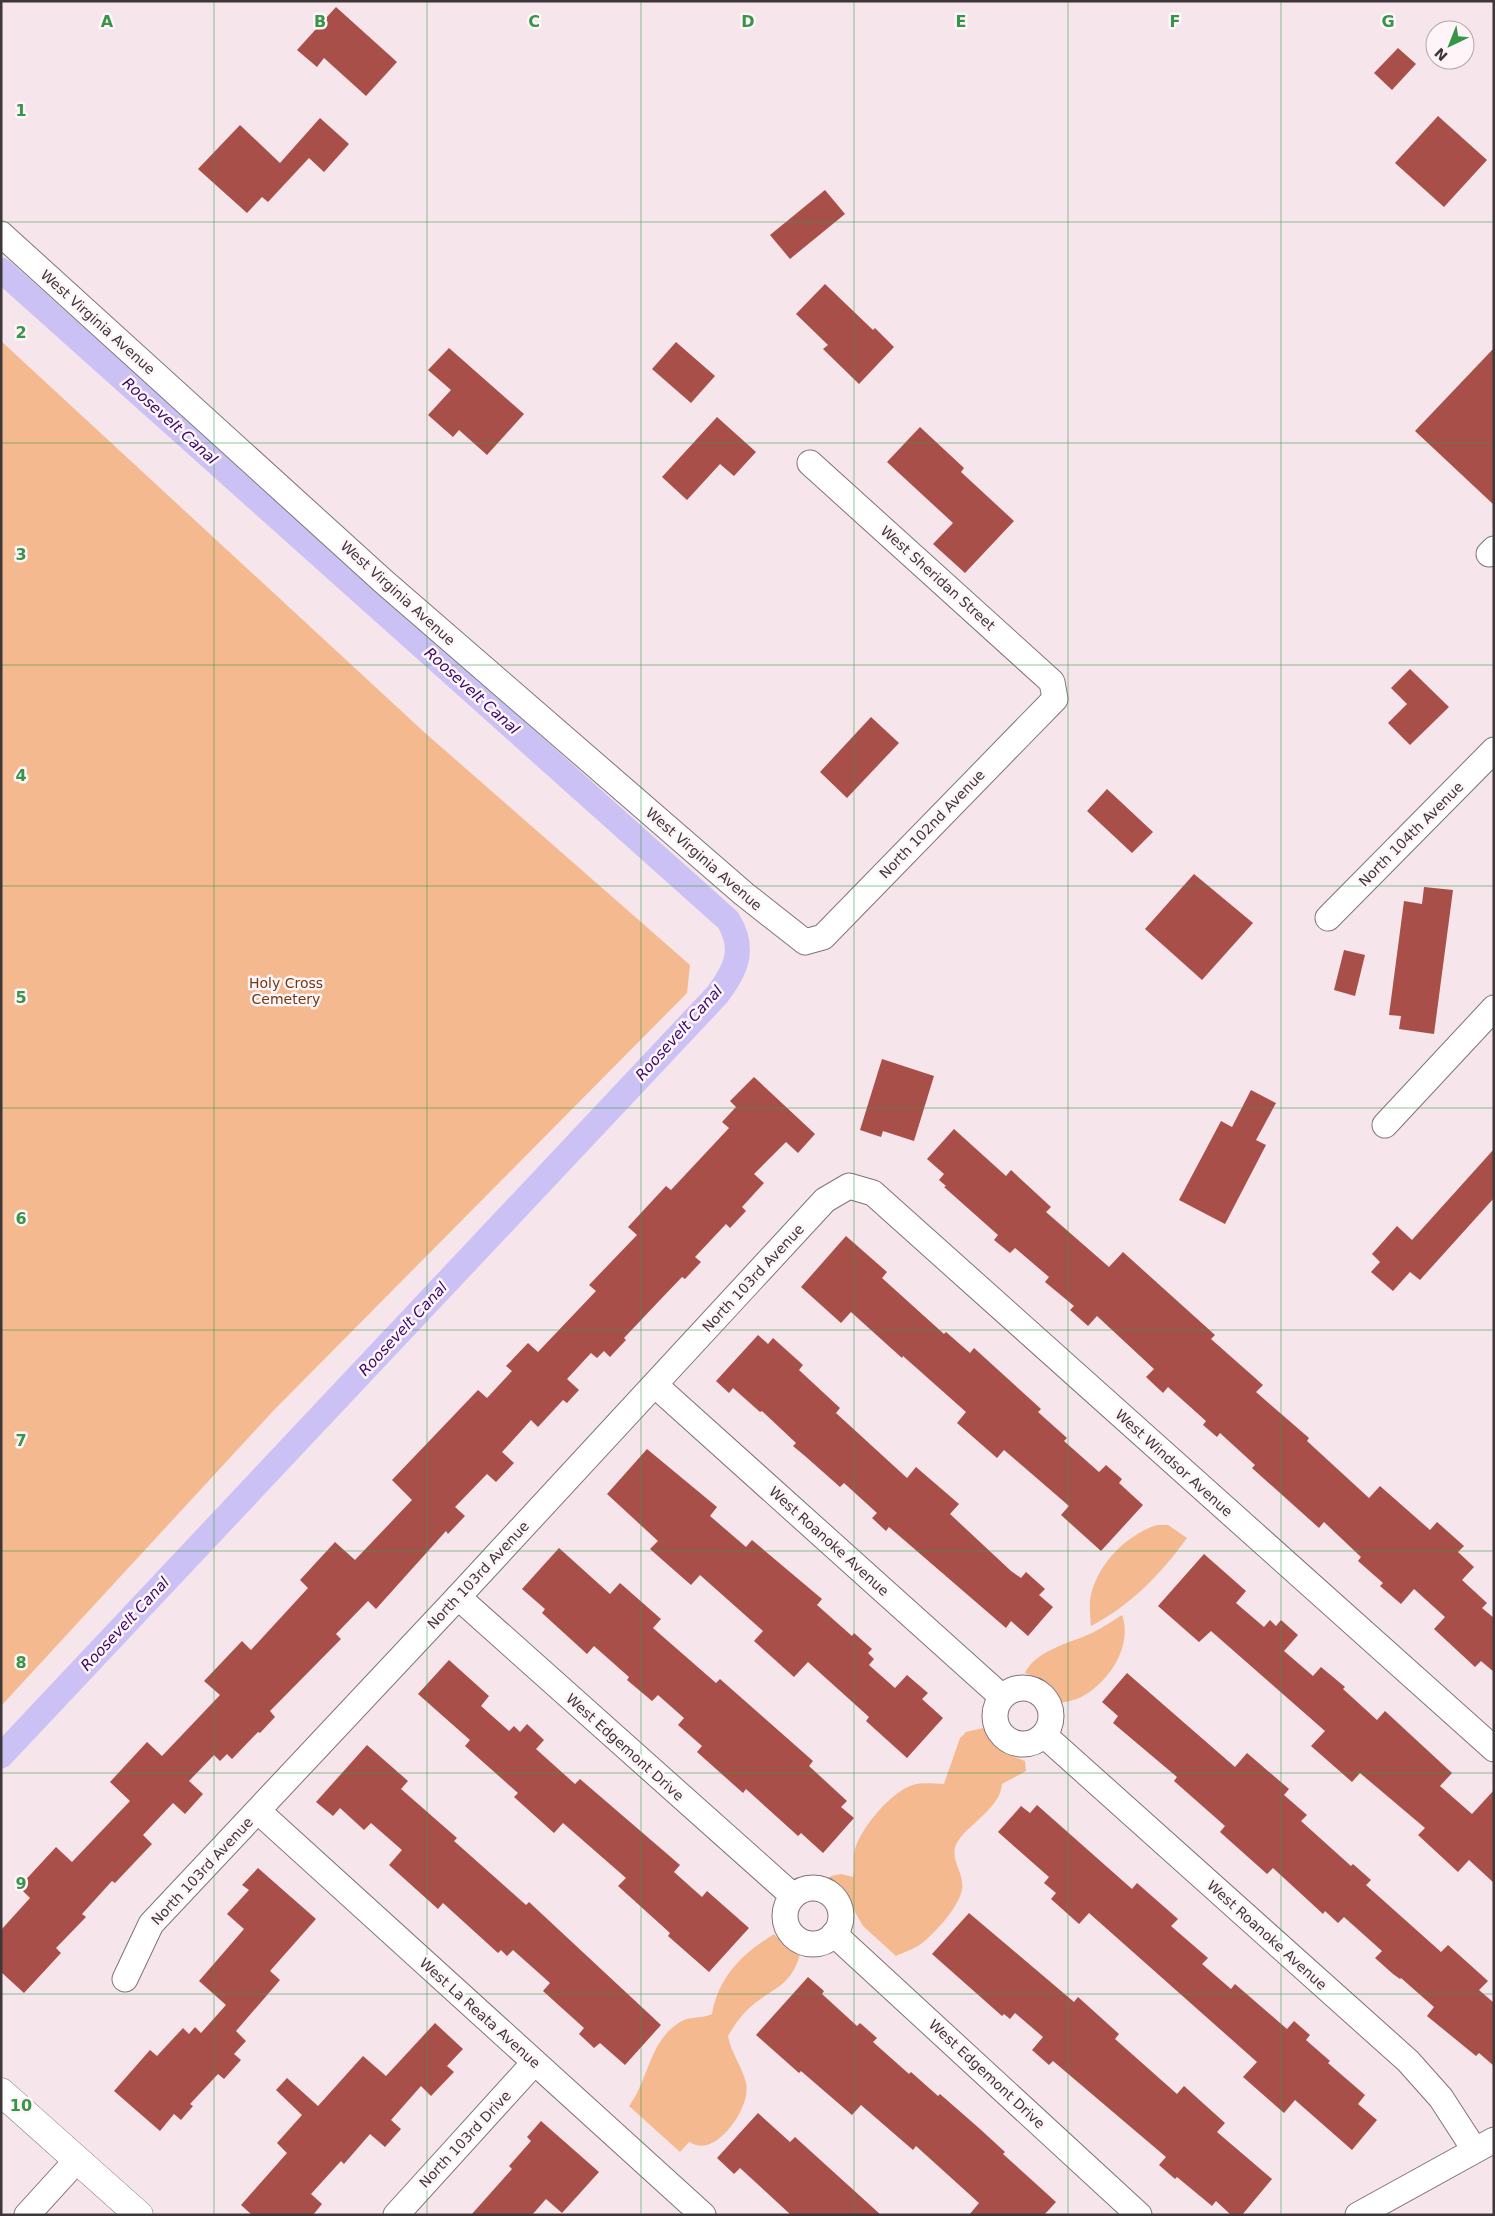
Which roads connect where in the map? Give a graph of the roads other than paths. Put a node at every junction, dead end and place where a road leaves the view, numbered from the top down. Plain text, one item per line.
1 (1, 234) edge
2 (810, 463) dead end
3 (1055, 699) joint
4 (1494, 750) edge
5 (1328, 918) dead end
6 (805, 942) joint
7 (1494, 1008) edge
8 (1385, 1125) dead end
9 (849, 1186) joint
10 (655, 1385) junction
11 (458, 1597) junction
12 (1002, 1697) junction
13 (1044, 1734) junction
14 (1494, 1749) edge
15 (258, 1811) junction
16 (793, 1896) junction
17 (834, 1934) junction
18 (125, 1979) dead end
19 (534, 2063) junction
20 (1, 2092) edge
21 (1484, 2144) edge
22 (77, 2160) junction
23 (27, 2215) edge
24 (139, 2215) edge
25 (396, 2215) edge
26 (703, 2215) edge
27 (1139, 2215) edge
28 (1358, 2215) edge

1 - 6 street, West Virginia Avenue
2 - 3 street, West Sheridan Street
3 - 6 street, North 102nd Avenue
4 - 5 street, North 104th Avenue
7 - 8 street
9 - 10 street, North 103rd Avenue
9 - 14 street, West Windsor Avenue
10 - 11 street, North 103rd Avenue
10 - 12 street, West Roanoke Avenue
11 - 15 street, North 103rd Avenue
11 - 16 street, West Edgemont Drive
12 - 13 street
12 - 13 street
13 - 21 street, West Roanoke Avenue
15 - 18 street, North 103rd Avenue
15 - 19 street, West La Reata Avenue
16 - 17 street
16 - 17 street
17 - 27 street, West Edgemont Drive
19 - 25 street, North 103rd Drive
19 - 26 street, West La Reata Avenue
20 - 22 main road
21 - 28 street
22 - 23 street
22 - 24 main road

